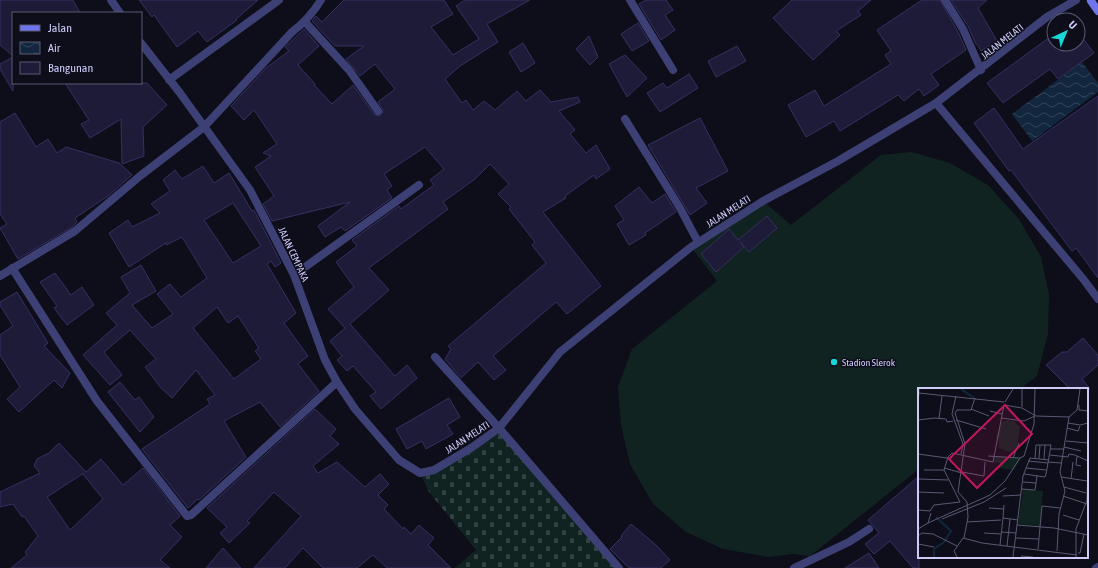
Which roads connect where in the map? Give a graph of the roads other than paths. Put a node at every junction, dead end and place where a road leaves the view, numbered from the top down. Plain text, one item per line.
1 (111, 0) edge
2 (279, 0) edge
3 (321, 0) edge
4 (630, 0) edge
5 (945, 0) edge
6 (1076, 0) edge
7 (1093, 2) edge
8 (1098, 11) edge
9 (119, 12) edge
10 (305, 22) junction
11 (142, 44) edge
12 (673, 70) dead end
13 (980, 70) junction
14 (170, 80) junction
15 (936, 103) junction
16 (378, 111) dead end
17 (625, 119) dead end
18 (202, 124) junction
19 (419, 185) dead end
20 (698, 242) junction
21 (12, 268) junction
22 (294, 275) junction
23 (0, 276) edge
24 (1098, 299) edge
25 (435, 357) dead end
26 (337, 382) junction
27 (499, 428) junction
28 (420, 473) joint
29 (869, 529) dead end
30 (619, 568) edge
31 (794, 568) edge

1 - 9 street
2 - 14 street
3 - 10 street
4 - 12 street
5 - 13 street
6 - 13 street, JALAN MELATI
7 - 8 street
10 - 16 street
10 - 18 street
11 - 14 street, JALAN CEMPAKA
13 - 15 street, JALAN MELATI
14 - 18 street, JALAN CEMPAKA
15 - 20 street, JALAN MELATI
15 - 24 street
17 - 20 street
18 - 21 street
18 - 22 street, JALAN CEMPAKA
19 - 22 street
20 - 27 street, JALAN MELATI
21 - 23 street
21 - 26 street
22 - 26 street, JALAN CEMPAKA
25 - 27 street
26 - 28 street, JALAN CEMPAKA
27 - 28 street, JALAN MELATI
27 - 30 street
29 - 31 street

